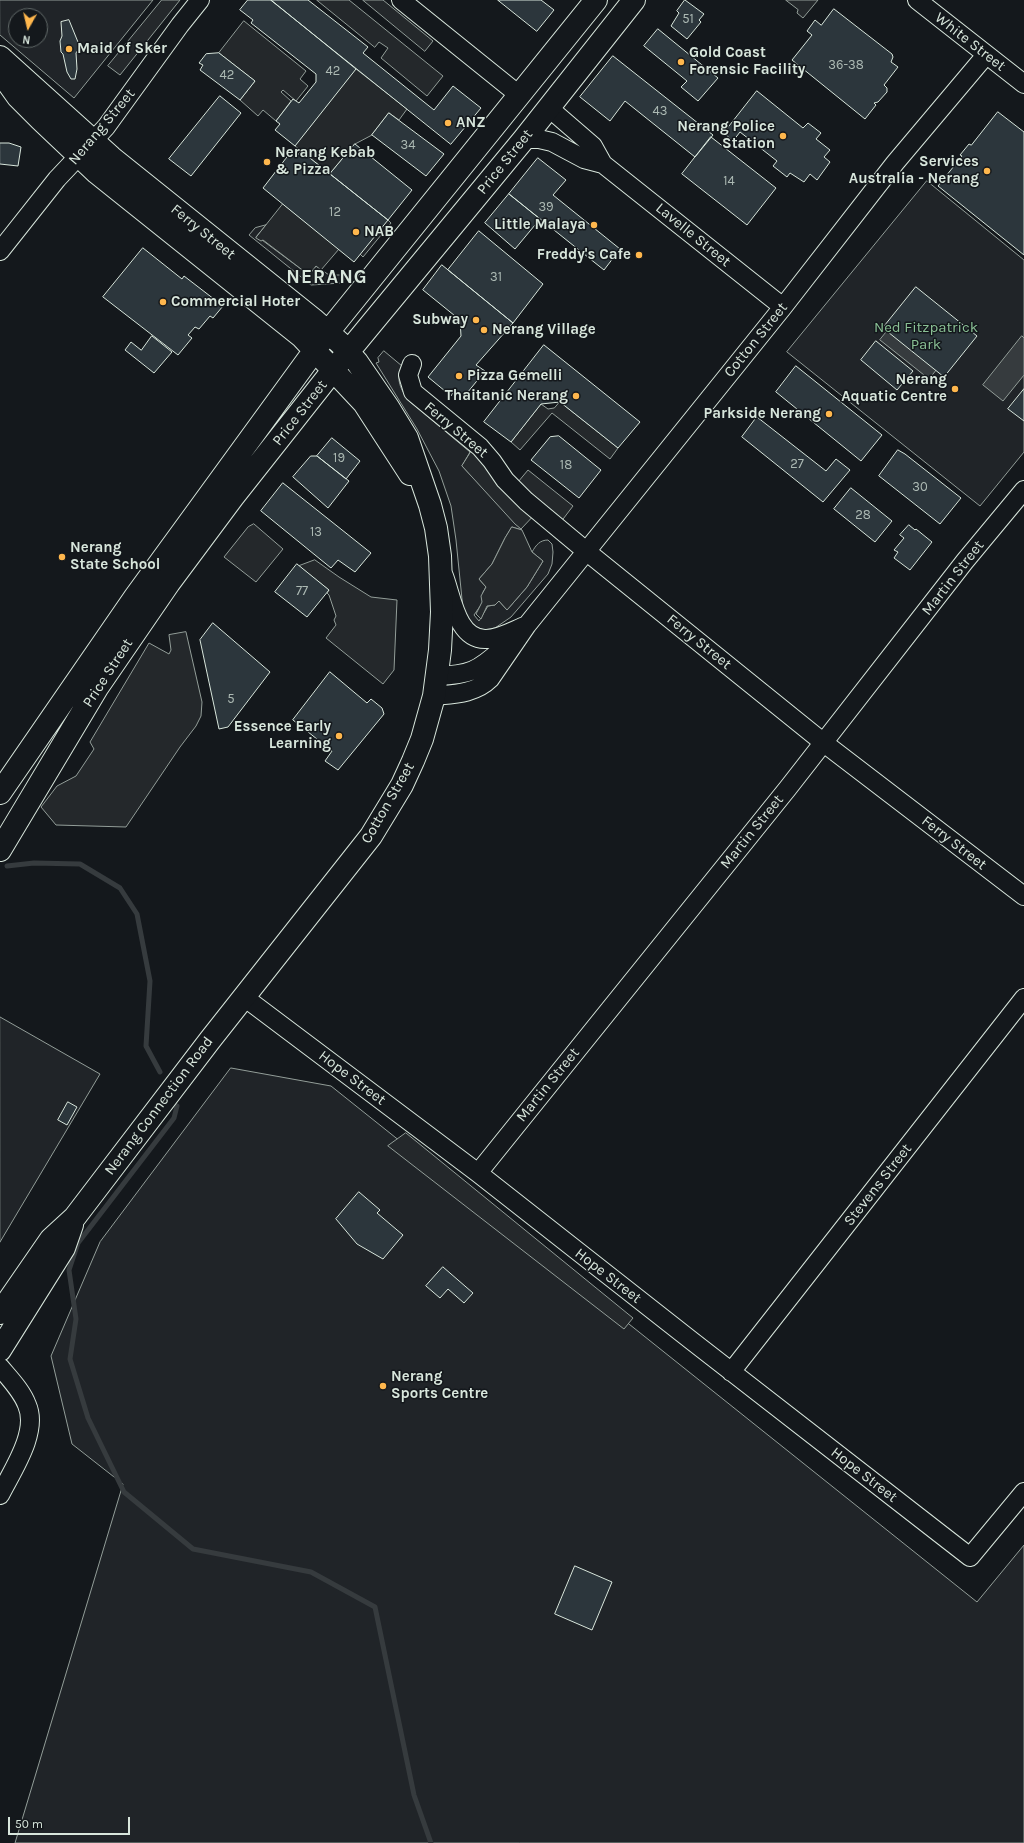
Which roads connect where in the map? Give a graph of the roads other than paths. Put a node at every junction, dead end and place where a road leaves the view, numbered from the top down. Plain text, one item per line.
1 (200, 0) edge
2 (401, 0) edge
3 (596, 0) edge
4 (633, 0) edge
5 (917, 0) edge
6 (986, 55) junction
7 (0, 57) edge
8 (0, 72) edge
9 (1024, 84) edge
10 (519, 95) junction
11 (548, 108) junction
12 (524, 139) junction
13 (86, 149) junction
14 (468, 159) junction
15 (603, 164) junction
16 (0, 250) edge
17 (783, 307) junction
18 (321, 341) junction
19 (348, 352) junction
20 (412, 364) dead end
21 (334, 369) junction
22 (1021, 501) edge
23 (430, 506) junction
24 (586, 551) junction
25 (441, 566) junction
26 (527, 625) junction
27 (436, 686) junction
28 (824, 743) junction
29 (43, 777) junction
30 (0, 794) edge
31 (0, 827) edge
32 (0, 850) edge
33 (1024, 896) edge
34 (244, 997) junction
35 (1024, 998) edge
36 (478, 1172) junction
37 (75, 1217) junction
38 (2, 1308) edge
39 (0, 1350) edge
40 (0, 1367) edge
41 (731, 1372) junction
42 (1024, 1492) edge
43 (0, 1495) edge

1 - 13 street, Nerang Street
2 - 10 street
3 - 10 main road, Price Street
4 - 10 main road
4 - 11 main road, Price Street
5 - 6 street, White Street
6 - 9 street, White Street
6 - 17 street, Cotton Street
7 - 13 main road, Ferry Street
8 - 13 main road, Ferry Street
10 - 14 main road, Price Street
11 - 12 main road, Price Street
11 - 14 main road
11 - 15 street, Lavelle Street
12 - 15 street, Lavelle Street
12 - 19 main road, Price Street
13 - 16 street, Nerang Street
13 - 18 main road, Ferry Street
14 - 18 main road, Price Street
15 - 17 street, Lavelle Street
17 - 24 street, Cotton Street
18 - 19 main road, Ferry Street
18 - 21 main road, Ferry Street
18 - 30 main road, Price Street
19 - 21 main road, Price Street
19 - 23 main road, Ferry Street
20 - 24 street, Ferry Street
21 - 23 main road, Ferry Street
21 - 29 main road, Price Street
22 - 28 street, Martin Street
23 - 25 main road, Ferry Street
24 - 26 street, Cotton Street
24 - 28 street, Ferry Street
25 - 26 street
25 - 27 main road, Ferry Street
26 - 27 street, Cotton Street
27 - 34 main road, Cotton Street
28 - 33 street, Ferry Street
28 - 36 street, Martin Street
29 - 31 main road
29 - 32 main road, Price Street
34 - 36 street, Hope Street
34 - 37 main road, Nerang Connection Road
35 - 41 street, Stevens Street
36 - 41 street, Hope Street
37 - 38 main road, Nerang Connection Road
37 - 39 main road, Nerang Connection Road
40 - 43 street
41 - 42 street, Hope Street

